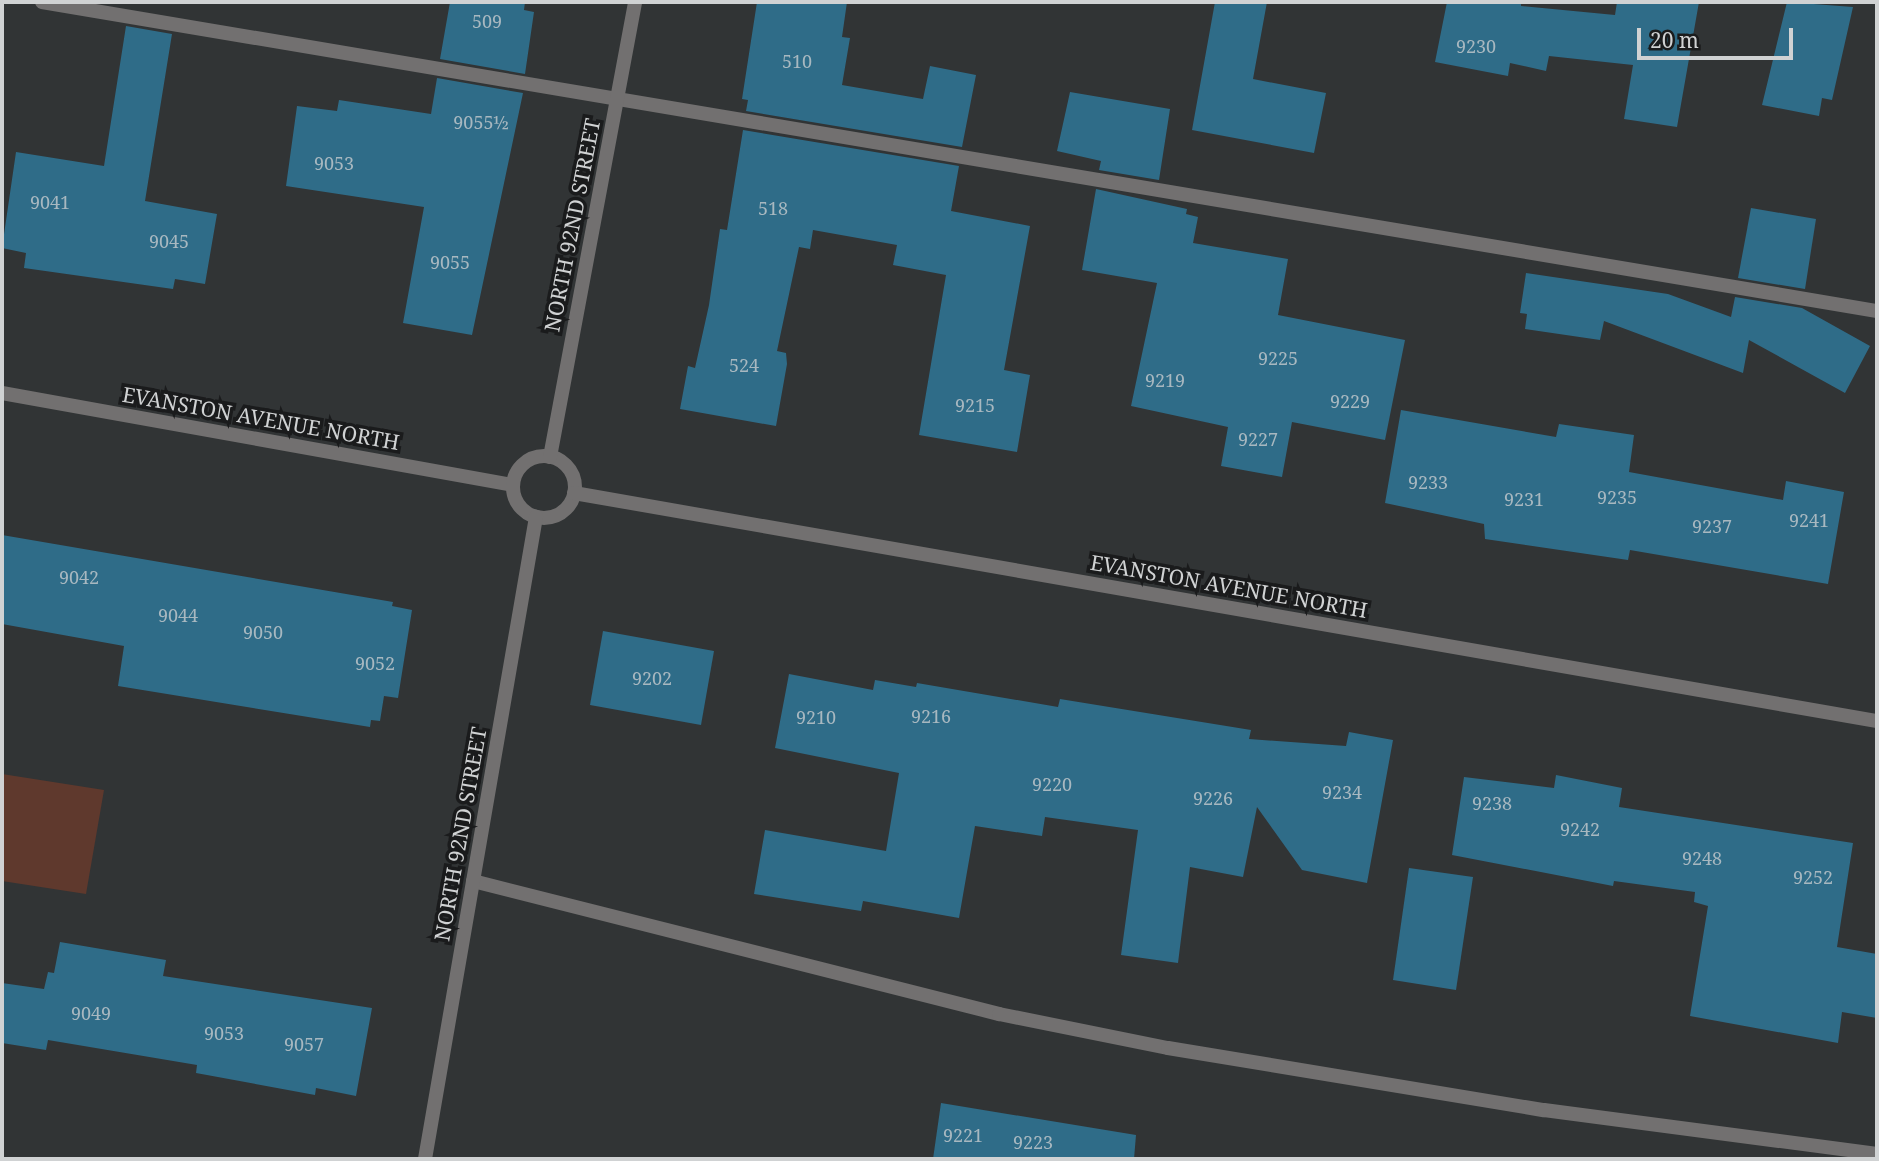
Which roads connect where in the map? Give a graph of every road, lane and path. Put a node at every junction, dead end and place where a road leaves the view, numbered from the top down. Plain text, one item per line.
1 (43, 2) edge
2 (635, 2) edge
3 (617, 98) junction
4 (1877, 311) edge
5 (2, 393) edge
6 (550, 457) junction
7 (513, 485) junction
8 (574, 493) junction
9 (536, 517) junction
10 (1877, 721) edge
11 (473, 881) junction
12 (1877, 1154) edge
13 (425, 1159) edge

1 - 3 street
2 - 3 street, NORTH 92ND STREET
3 - 4 street
3 - 6 street, NORTH 92ND STREET
5 - 7 street, EVANSTON AVENUE NORTH
6 - 7 street
6 - 8 street
7 - 9 street
8 - 9 street
8 - 10 street, EVANSTON AVENUE NORTH
9 - 11 street, NORTH 92ND STREET
11 - 12 street
11 - 13 street, NORTH 92ND STREET

